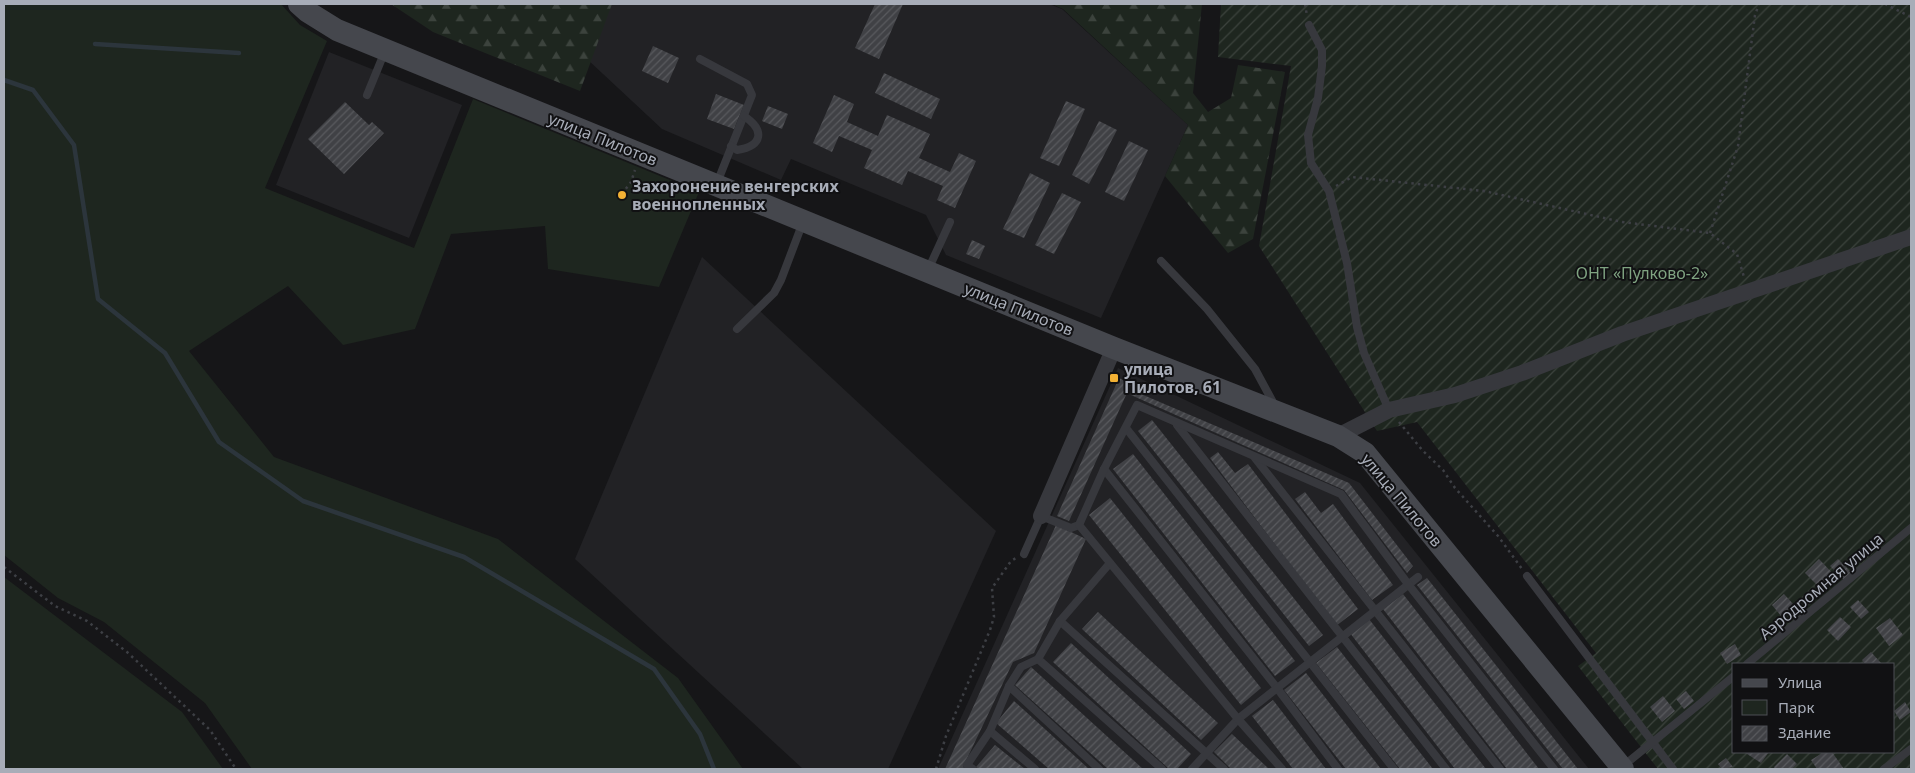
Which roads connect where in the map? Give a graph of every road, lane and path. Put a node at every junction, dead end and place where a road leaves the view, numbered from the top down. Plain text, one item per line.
1 (299, 4) edge
2 (1758, 4) edge
3 (1885, 4) edge
4 (1911, 17) edge
5 (1309, 25) dead end
6 (386, 50) junction
7 (700, 59) dead end
8 (367, 95) dead end
9 (744, 116) junction
10 (731, 146) junction
11 (643, 155) junction
12 (717, 185) junction
13 (1329, 191) junction
14 (622, 194) dead end
15 (803, 220) junction
16 (950, 222) dead end
17 (1710, 233) junction
18 (1911, 237) edge
19 (1161, 261) dead end
20 (927, 272) junction
21 (1749, 291) junction
22 (737, 328) dead end
23 (1114, 348) junction
24 (1389, 410) junction
25 (1278, 412) junction
26 (1176, 423) junction
27 (1126, 428) junction
28 (1338, 436) junction
29 (1254, 457) junction
30 (1104, 469) junction
31 (1041, 516) junction
32 (1080, 525) junction
33 (1911, 528) edge
34 (1024, 554) joint
35 (1110, 563) junction
36 (4, 567) edge
37 (1527, 576) joint
38 (1418, 577) dead end
39 (1408, 584) junction
40 (1376, 610) junction
41 (1060, 621) junction
42 (1343, 636) junction
43 (1038, 659) junction
44 (1310, 662) junction
45 (1748, 663) edge
46 (1732, 678) edge
47 (1009, 686) junction
48 (1277, 688) junction
49 (1238, 719) junction
50 (990, 731) junction
51 (1653, 742) junction
52 (1911, 750) edge
53 (1206, 753) junction
54 (1622, 768) edge
55 (236, 769) edge
56 (936, 769) edge
57 (972, 769) edge
58 (1034, 769) edge
59 (1099, 769) edge
60 (1162, 769) edge
61 (1192, 769) edge
62 (1224, 769) edge
63 (1282, 769) edge
64 (1338, 769) edge
65 (1394, 769) edge
66 (1446, 769) edge
67 (1500, 769) edge
68 (1554, 769) edge
69 (1673, 769) edge
70 (1884, 769) edge

1 - 6 street, улица Пилотов
2 - 17 path
3 - 4 path
5 - 13 lane
6 - 8 lane
6 - 11 street, улица Пилотов
7 - 9 lane
9 - 10 lane
9 - 10 lane
10 - 12 lane
11 - 12 street, улица Пилотов
11 - 14 path
12 - 15 street, улица Пилотов
13 - 17 path
13 - 24 lane
15 - 20 street, улица Пилотов
15 - 22 lane
16 - 20 lane
17 - 21 path
18 - 21 street
19 - 25 lane
20 - 23 street, улица Пилотов
21 - 24 street
23 - 25 street, улица Пилотов
23 - 31 street
24 - 28 street
24 - 37 path
25 - 28 street, улица Пилотов
26 - 27 lane
26 - 29 lane
26 - 42 lane
27 - 30 lane
27 - 44 lane
28 - 54 street, улица Пилотов
29 - 39 lane
29 - 40 lane
30 - 32 lane
30 - 48 lane
31 - 32 lane
31 - 34 lane
32 - 35 lane
33 - 45 lane, Аэродромная улица
34 - 56 path
35 - 41 lane
35 - 49 lane
36 - 55 path
37 - 51 lane
38 - 39 lane
39 - 40 lane
39 - 68 lane
40 - 42 lane
40 - 67 lane
41 - 43 lane
41 - 53 lane
42 - 44 lane
42 - 66 lane
43 - 47 lane
43 - 60 lane
44 - 48 lane
44 - 65 lane
46 - 51 lane
47 - 50 lane
47 - 59 lane
48 - 49 lane
48 - 64 lane
49 - 53 lane
49 - 63 lane
50 - 57 lane
50 - 58 lane
51 - 54 lane
51 - 69 lane
52 - 70 lane
53 - 61 lane
53 - 62 lane

